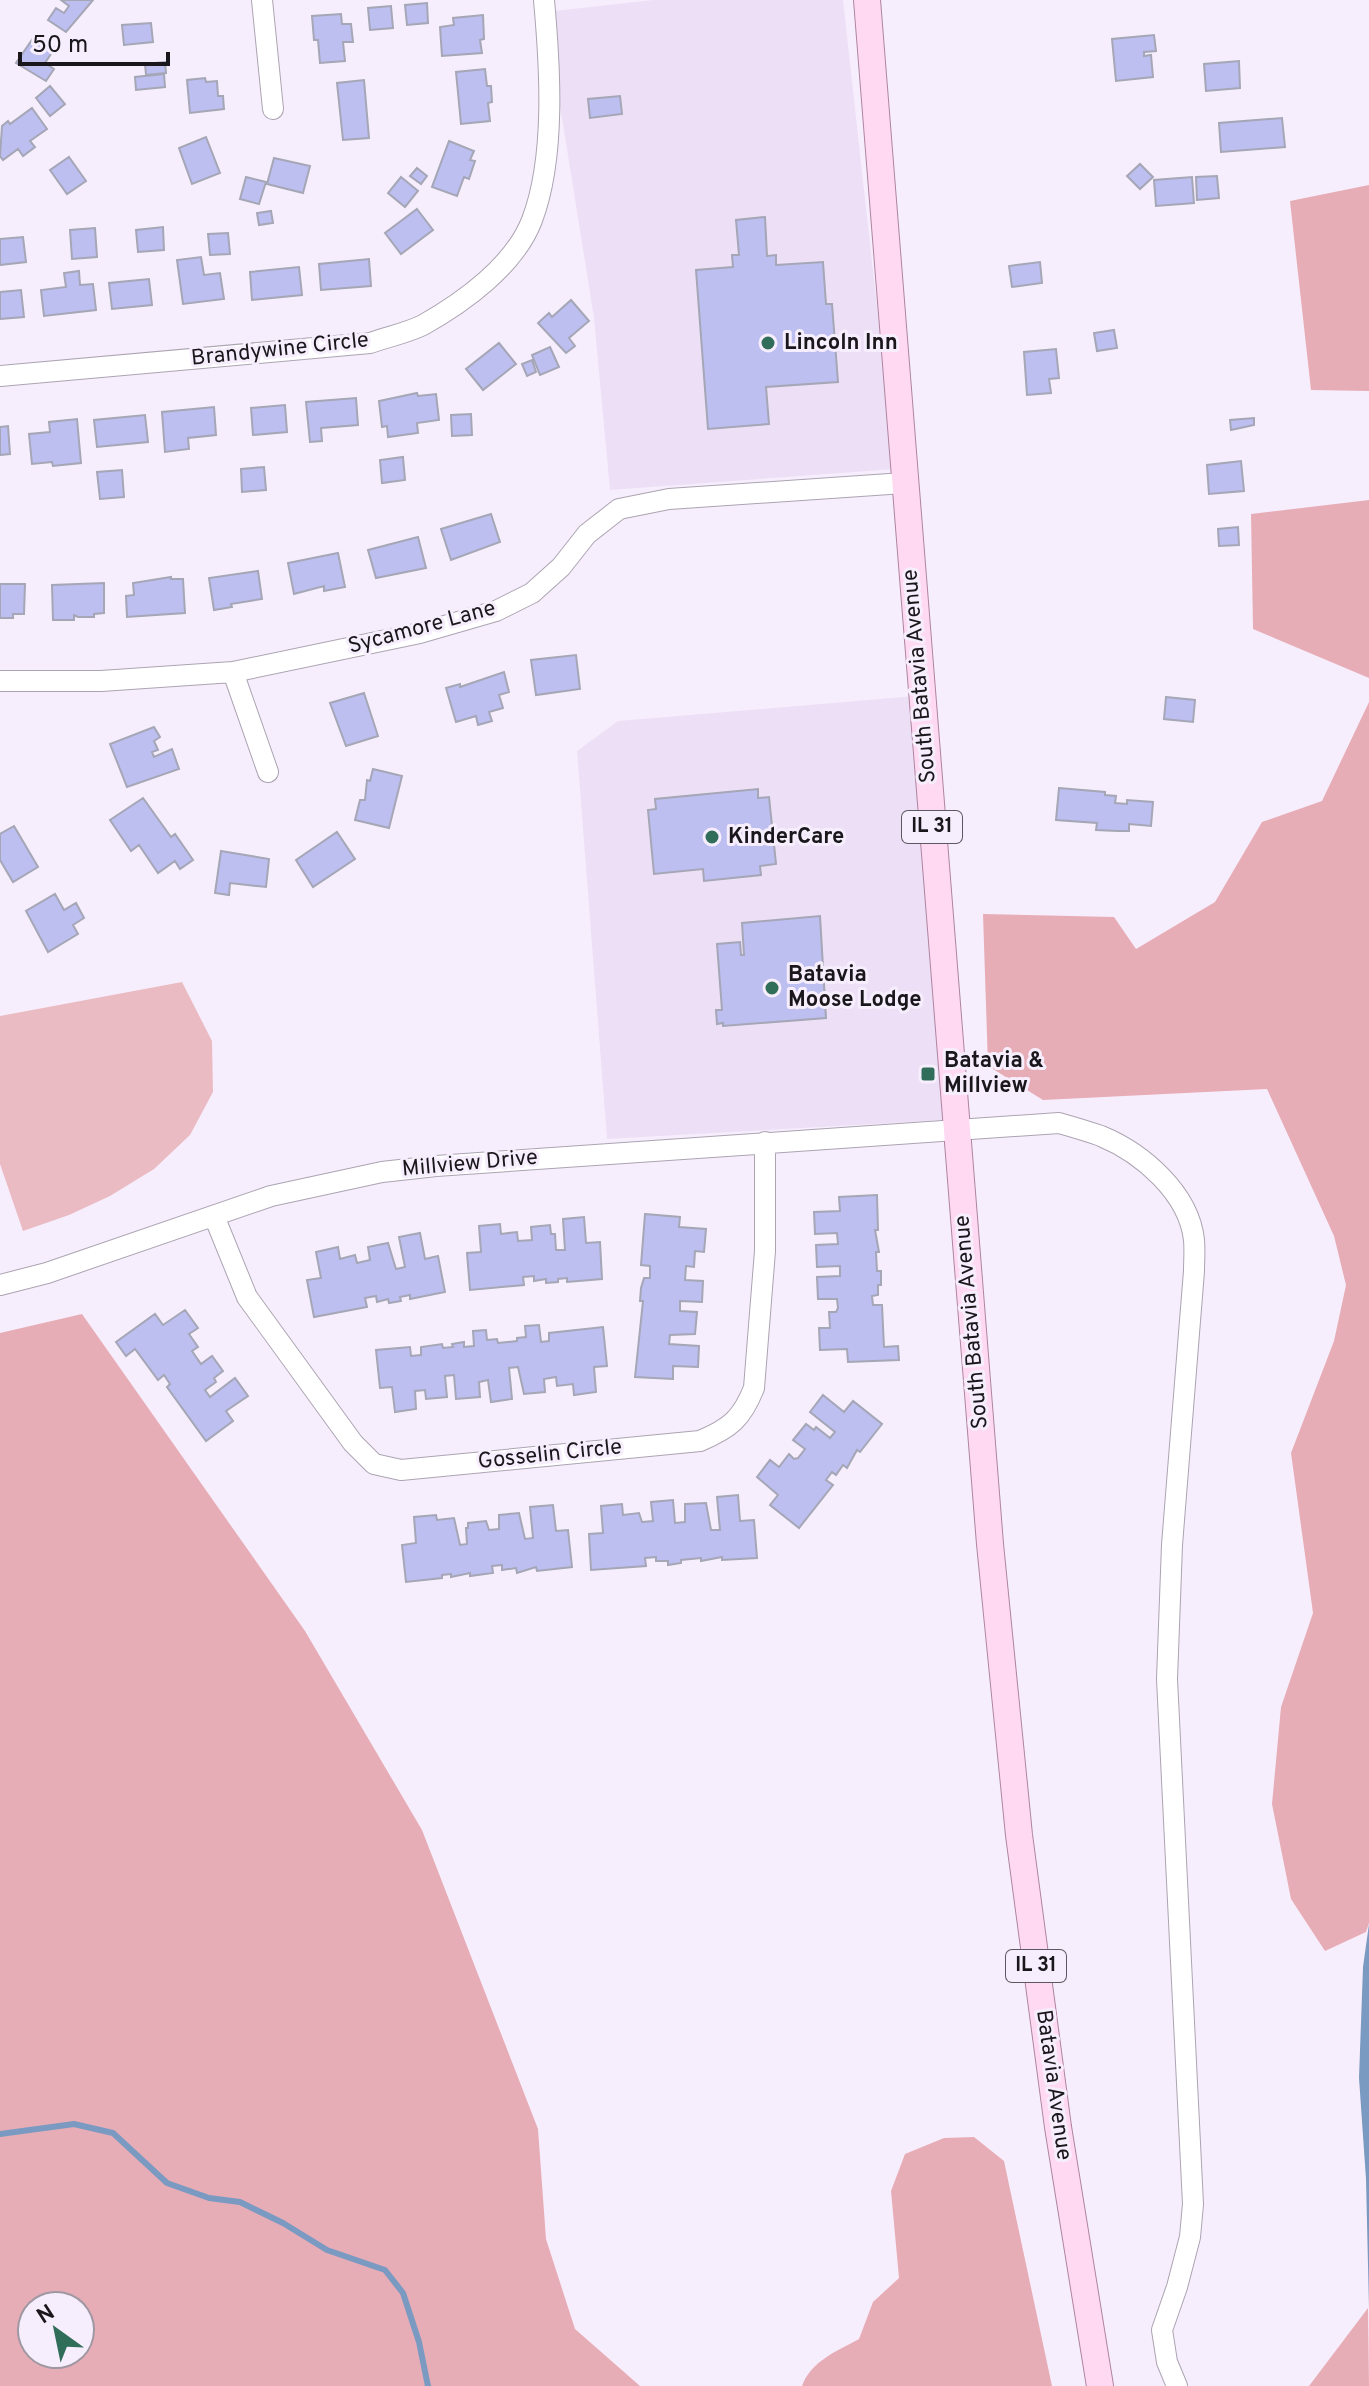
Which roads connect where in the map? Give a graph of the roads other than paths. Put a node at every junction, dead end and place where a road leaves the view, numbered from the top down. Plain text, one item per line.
1 (262, 0) edge
2 (544, 0) edge
3 (867, 0) edge
4 (273, 109) dead end
5 (0, 376) edge
6 (904, 483) junction
7 (233, 672) junction
8 (0, 681) edge
9 (268, 772) dead end
10 (956, 1130) junction
11 (765, 1142) junction
12 (214, 1216) junction
13 (0, 1285) edge
14 (990, 1544) joint
15 (1100, 2386) edge
16 (1177, 2386) edge

1 - 4 street
2 - 5 street, Brandywine Circle
3 - 6 main road, South Batavia Avenue / IL 31
6 - 7 street, Sycamore Lane
6 - 10 main road, South Batavia Avenue / IL 31
7 - 8 street, Sycamore Lane
7 - 9 street
10 - 11 street, Millview Drive
10 - 14 main road, South Batavia Avenue / IL 31
10 - 16 street, Millview Drive
11 - 12 street, Millview Drive
11 - 12 street, Gosselin Circle
12 - 13 street, Millview Drive
14 - 15 main road, Batavia Avenue / IL 31

